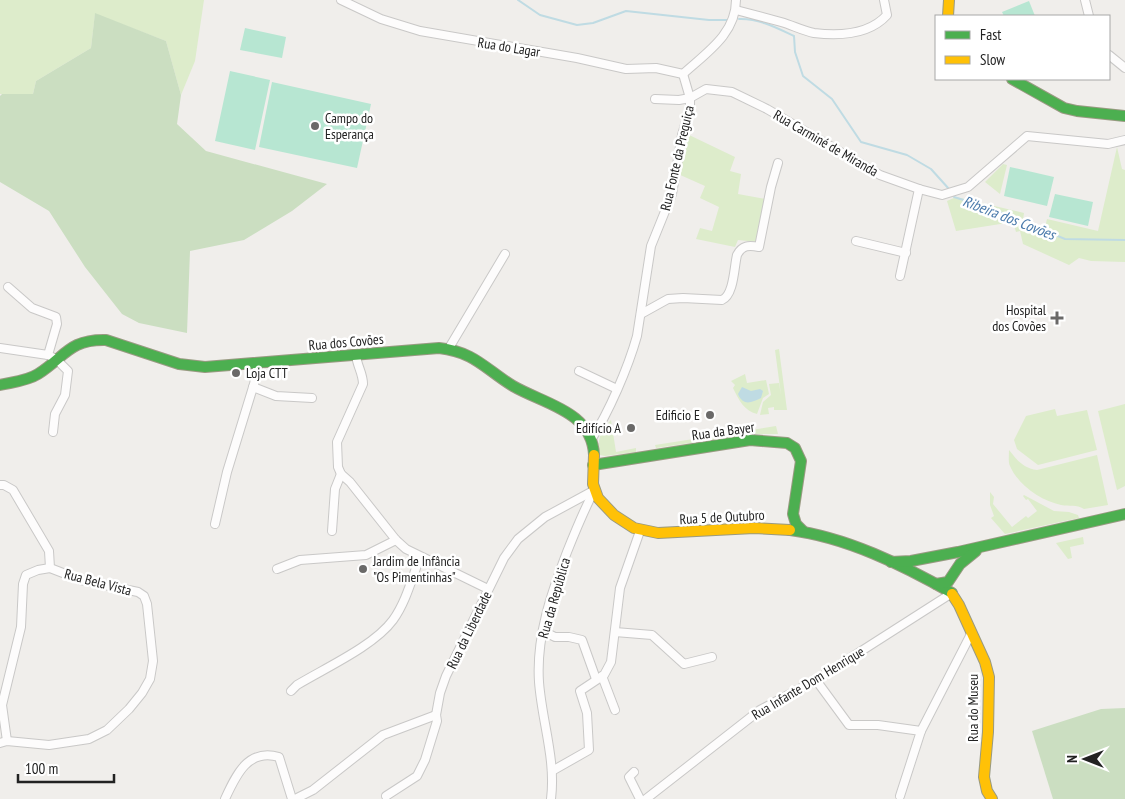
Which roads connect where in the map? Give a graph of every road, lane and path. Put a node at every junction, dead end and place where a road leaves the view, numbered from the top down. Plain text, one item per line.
1 (341, 0) edge
2 (736, 0) edge
3 (884, 0) edge
4 (949, 0) edge
5 (1085, 0) edge
6 (736, 10) junction
7 (948, 15) edge
8 (1089, 15) edge
9 (1110, 56) edge
10 (1125, 68) edge
11 (683, 74) junction
12 (1014, 80) edge
13 (690, 98) junction
14 (655, 99) dead end
15 (1125, 116) edge
16 (1125, 140) edge
17 (778, 163) dead end
18 (919, 189) junction
19 (856, 241) dead end
20 (906, 253) junction
21 (505, 254) dead end
22 (900, 276) dead end
23 (8, 287) dead end
24 (641, 314) junction
25 (0, 348) edge
26 (449, 348) junction
27 (356, 355) junction
28 (52, 357) junction
29 (258, 364) junction
30 (579, 371) dead end
31 (0, 385) edge
32 (253, 387) junction
33 (617, 388) junction
34 (312, 398) dead end
35 (53, 432) dead end
36 (591, 440) junction
37 (593, 465) junction
38 (341, 474) junction
39 (0, 485) edge
40 (594, 491) junction
41 (793, 514) junction
42 (1125, 514) edge
43 (215, 524) dead end
44 (777, 528) junction
45 (332, 531) dead end
46 (640, 531) junction
47 (804, 532) junction
48 (396, 540) junction
49 (983, 547) junction
50 (951, 554) junction
51 (420, 557) junction
52 (921, 560) junction
53 (888, 561) junction
54 (958, 567) junction
55 (50, 568) junction
56 (277, 569) dead end
57 (919, 576) junction
58 (952, 578) junction
59 (936, 584) junction
60 (488, 589) junction
61 (952, 594) junction
62 (543, 631) junction
63 (615, 632) junction
64 (972, 634) junction
65 (712, 657) dead end
66 (599, 678) junction
67 (816, 680) junction
68 (291, 691) dead end
69 (615, 710) dead end
70 (436, 715) junction
71 (921, 731) junction
72 (3, 742) edge
73 (552, 771) junction
74 (634, 772) dead end
75 (386, 796) dead end
76 (898, 798) edge
77 (225, 799) edge
78 (293, 799) edge
79 (551, 799) edge
80 (640, 799) edge
81 (646, 799) edge
82 (992, 799) edge

1 - 11 street, Rua do Lagar
2 - 6 street
3 - 6 street
4 - 7 street
5 - 8 street
6 - 11 street
9 - 10 street
11 - 13 street, Rua Fonte da Preguiça
12 - 15 street
13 - 14 street, Rua Carminé de Miranda
13 - 18 street, Rua Carminé de Miranda
13 - 24 street, Rua Fonte da Preguiça
16 - 18 street, Rua Carminé de Miranda
17 - 24 street
18 - 20 street
19 - 20 street
20 - 22 street
21 - 26 street
23 - 28 street
24 - 33 street, Rua Fonte da Preguiça
25 - 28 street
26 - 27 street, Rua dos Covões
26 - 36 street, Rua dos Covões
27 - 29 street, Rua dos Covões
27 - 38 street
28 - 29 street, Rua dos Covões
28 - 31 street, Rua dos Covões
28 - 35 street
29 - 32 street
30 - 33 street
32 - 34 street
32 - 43 street
33 - 36 street, Rua Fonte da Preguiça
36 - 37 street
37 - 40 street
37 - 41 street, Rua da Bayer
38 - 45 street
38 - 48 street
39 - 55 street, Rua Bela Vista
40 - 46 street, Rua 5 de Outubro
40 - 60 street, Rua da Liberdade
40 - 62 street, Rua da República
41 - 44 street
41 - 47 street
42 - 49 street
44 - 46 street, Rua 5 de Outubro
44 - 47 street, Rua 5 de Outubro
46 - 63 street
47 - 53 street, Rua 5 de Outubro
48 - 51 street
48 - 56 street
49 - 50 street
49 - 54 street
50 - 52 street
50 - 54 street
51 - 60 street
51 - 68 street
52 - 53 street, Rua 5 de Outubro
52 - 57 street
53 - 57 street, Rua 5 de Outubro
54 - 58 street
55 - 72 street
55 - 72 street, Rua Bela Vista
57 - 59 street
58 - 59 street
58 - 61 street
59 - 61 street
60 - 70 street, Rua da Liberdade
61 - 64 street, Rua do Museu
61 - 67 street, Rua Infante Dom Henrique
62 - 66 street
62 - 73 street, Rua da República
63 - 65 street
63 - 66 street
64 - 71 street
64 - 82 street, Rua do Museu
66 - 69 street
66 - 73 street
67 - 71 street
67 - 81 street, Rua Infante Dom Henrique
70 - 75 street, Rua da Liberdade
70 - 78 street
71 - 76 street
73 - 79 street, Rua da República
74 - 80 street
77 - 78 street

